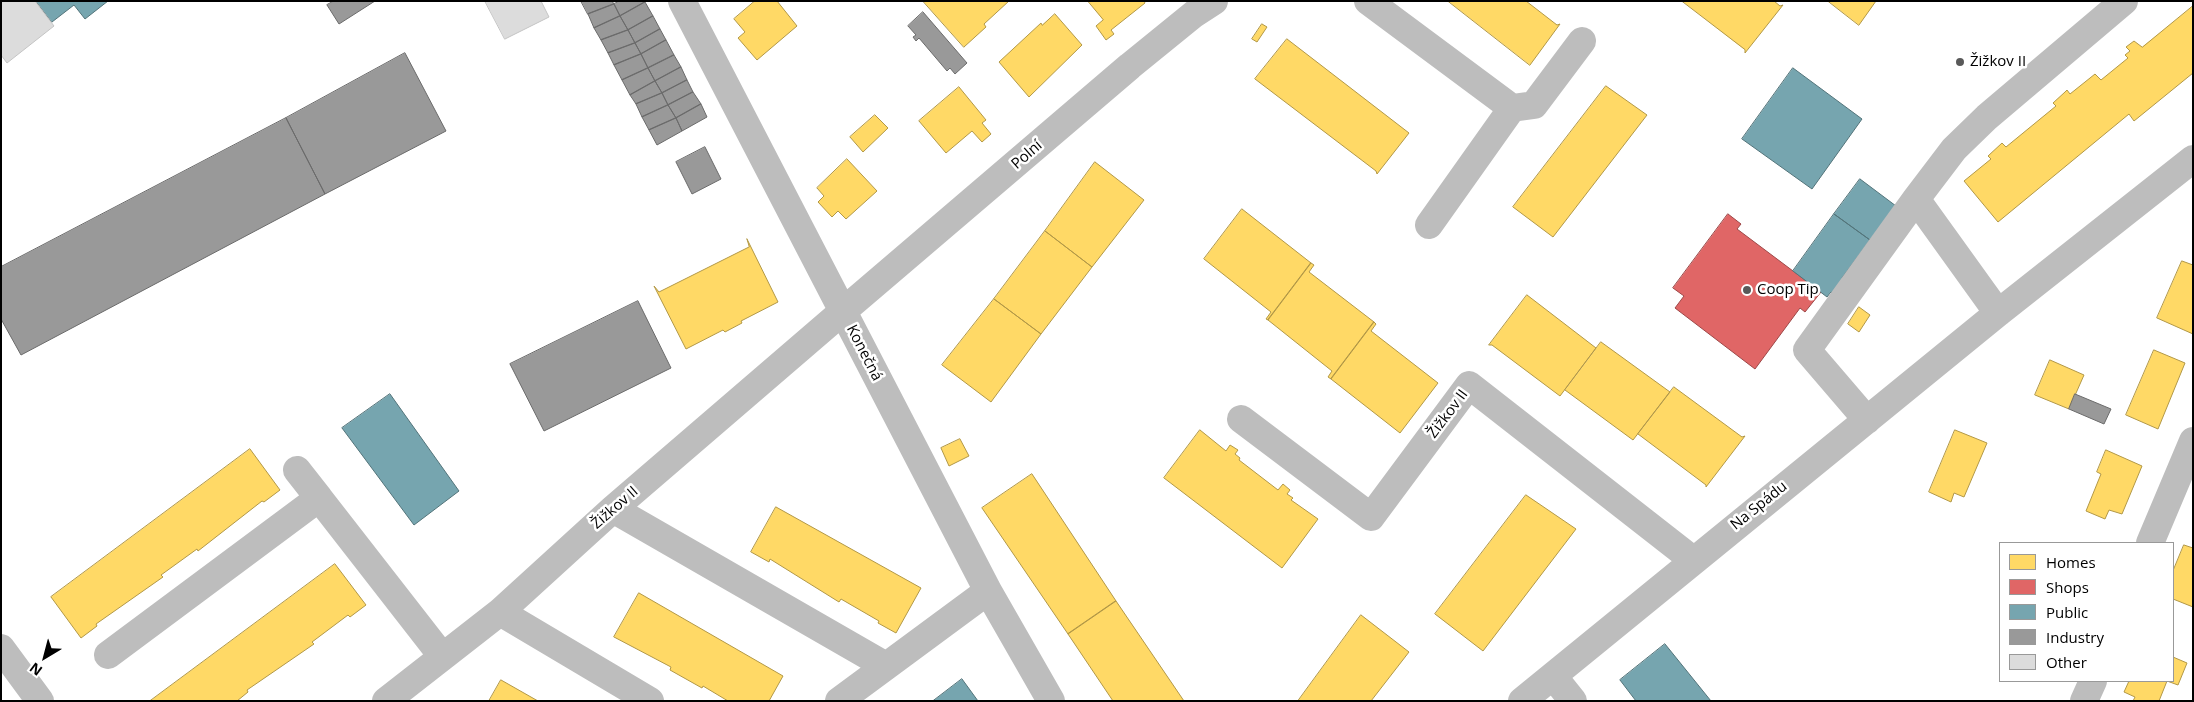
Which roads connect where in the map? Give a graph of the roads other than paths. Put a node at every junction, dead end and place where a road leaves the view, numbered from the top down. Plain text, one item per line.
1 (1214, 1) edge
2 (1368, 1) edge
3 (2124, 1) edge
4 (687, 4) edge
5 (1582, 42) dead end
6 (1512, 108) junction
7 (2193, 159) edge
8 (1916, 199) junction
9 (1429, 225) dead end
10 (842, 312) junction
11 (1998, 313) junction
12 (1241, 419) dead end
13 (1866, 420) junction
14 (2193, 441) edge
15 (297, 470) dead end
16 (319, 498) junction
17 (613, 509) junction
18 (2150, 542) edge
19 (1693, 560) junction
20 (988, 592) junction
21 (500, 612) junction
22 (1, 648) edge
23 (108, 655) dead end
24 (442, 656) junction
25 (886, 666) junction
26 (1553, 676) junction
27 (2092, 682) edge
28 (40, 701) edge
29 (386, 701) edge
30 (650, 701) edge
31 (839, 701) edge
32 (1051, 701) edge
33 (1522, 701) edge
34 (1573, 701) edge
35 (2084, 701) edge

1 - 10 street, Polní
2 - 6 street
3 - 8 street
4 - 10 street, Konečná
5 - 6 street
6 - 9 street
7 - 11 street, Na Spádu
8 - 11 street
8 - 13 street
10 - 17 street, Žižkov II
10 - 20 street, Konečná
11 - 13 street, Na Spádu
12 - 19 street, Žižkov II
13 - 19 street, Na Spádu
14 - 18 street
15 - 16 street
16 - 23 street
16 - 24 street
17 - 21 street, Žižkov II
17 - 25 street
19 - 26 street, Na Spádu
20 - 25 street
20 - 32 street, Konečná
21 - 24 street, Žižkov II
21 - 30 street
22 - 28 street
24 - 29 street, Žižkov II
25 - 31 street
26 - 33 street, Na Spádu
26 - 34 street
27 - 35 street

